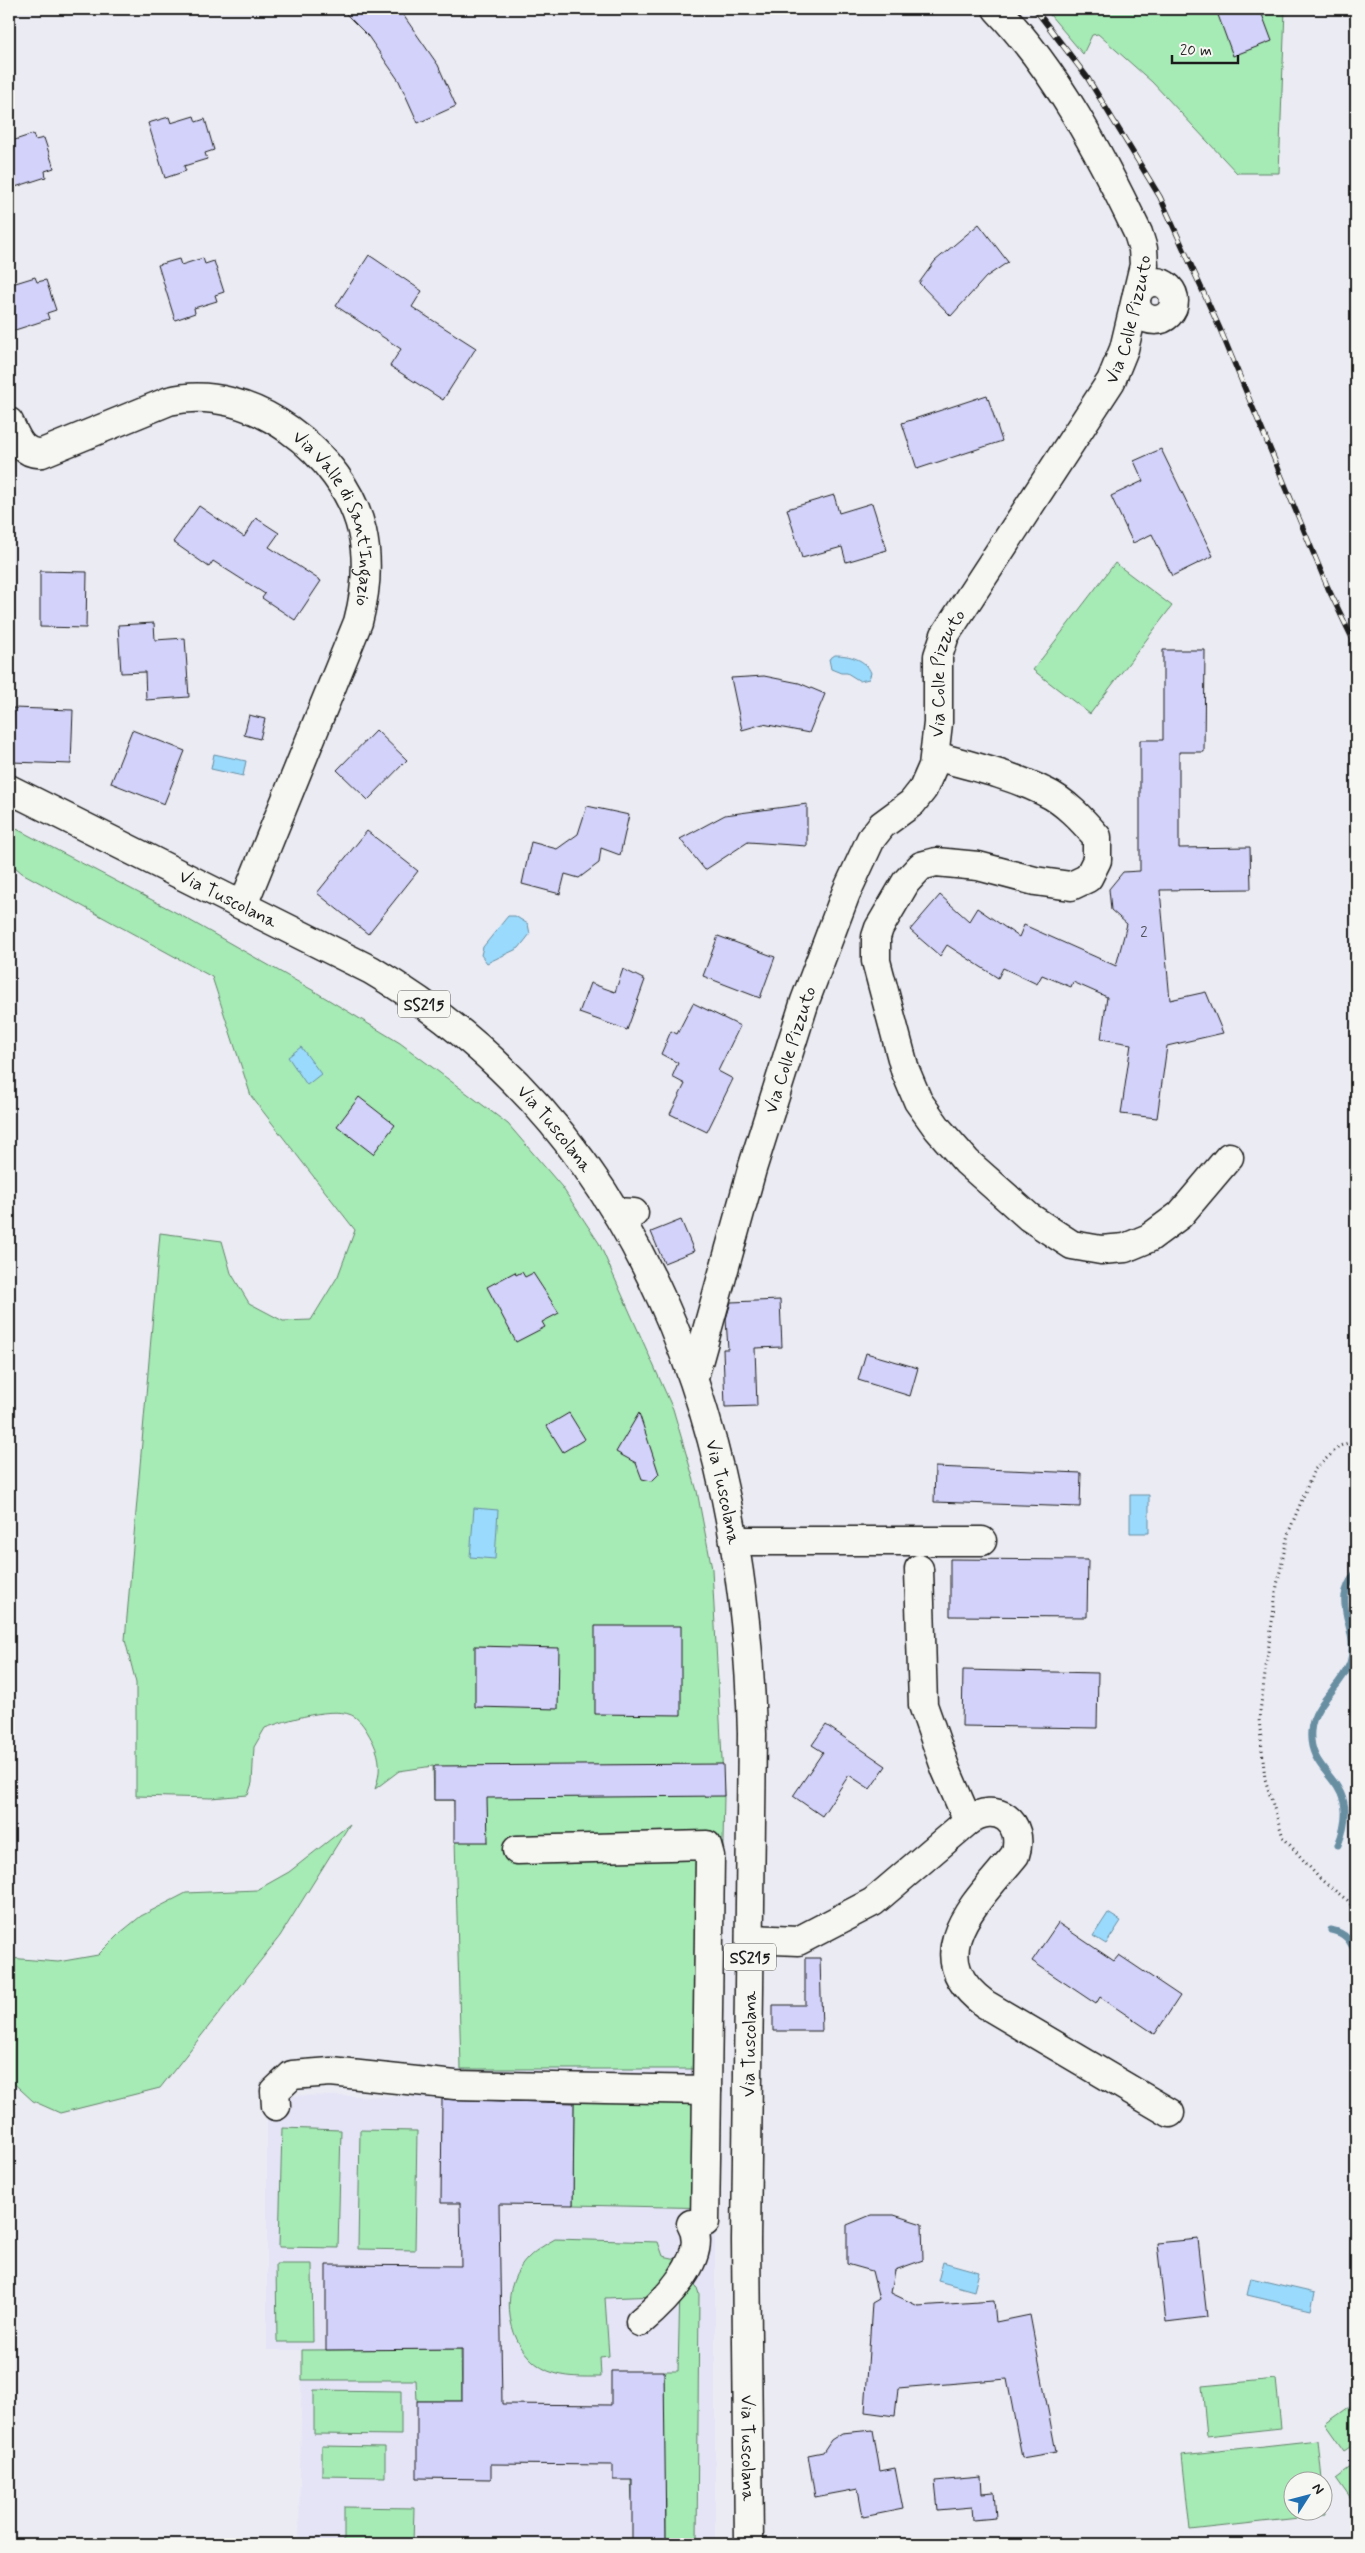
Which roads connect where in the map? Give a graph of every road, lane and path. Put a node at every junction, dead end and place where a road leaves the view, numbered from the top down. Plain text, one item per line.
1 (997, 9) edge
2 (9, 422) edge
3 (21, 456) edge
4 (936, 756) junction
5 (9, 789) edge
6 (243, 905) junction
7 (1229, 1157) dead end
8 (694, 1377) junction
9 (1356, 1440) edge
10 (735, 1541) junction
11 (982, 1541) dead end
12 (919, 1570) dead end
13 (968, 1821) junction
14 (517, 1850) dead end
15 (1356, 1911) edge
16 (750, 1939) junction
17 (707, 2090) junction
18 (276, 2106) dead end
19 (1170, 2113) dead end
20 (640, 2322) dead end
21 (749, 2544) edge

1 - 4 street, Via Colle Pizzuto
2 - 3 street, Via Valle di Sant'Ingazio
3 - 6 street, Via Valle di Sant'Ingazio
4 - 7 street
4 - 8 street, Via Colle Pizzuto
5 - 6 street, Via Tuscolana / SS215
6 - 8 street, Via Tuscolana / SS215
8 - 10 street, Via Tuscolana / SS215
9 - 15 path
10 - 11 street
10 - 16 street, Via Tuscolana / SS215
12 - 13 street
13 - 16 street
13 - 19 street
14 - 17 street
16 - 21 street, Via Tuscolana / SS215
17 - 18 street
17 - 20 street

